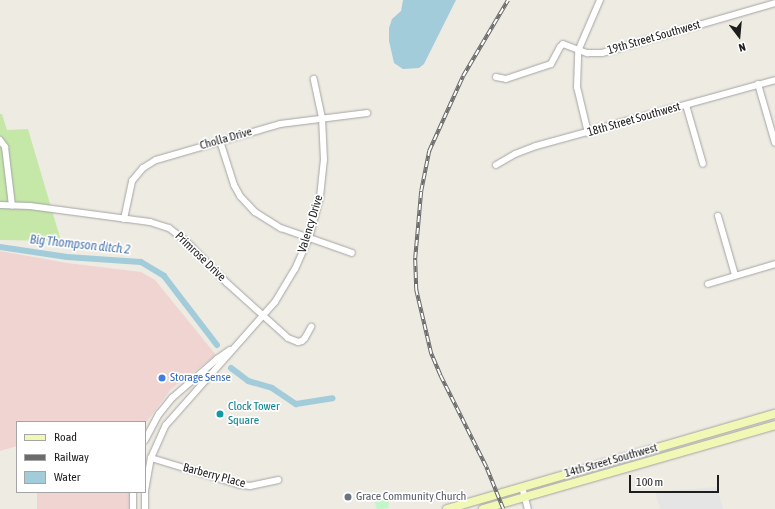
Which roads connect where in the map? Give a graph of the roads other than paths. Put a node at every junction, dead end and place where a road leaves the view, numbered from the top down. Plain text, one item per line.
1 (600, 0) edge
2 (757, 1) edge
3 (775, 3) edge
4 (759, 8) junction
5 (578, 51) junction
6 (496, 77) dead end
7 (314, 79) dead end
8 (775, 80) edge
9 (758, 84) junction
10 (686, 105) junction
11 (367, 113) dead end
12 (322, 118) junction
13 (588, 133) junction
14 (0, 140) edge
15 (220, 141) junction
16 (775, 143) edge
17 (703, 164) dead end
18 (496, 165) dead end
19 (0, 205) edge
20 (12, 206) junction
21 (718, 216) dead end
22 (124, 219) junction
23 (309, 238) junction
24 (352, 253) dead end
25 (775, 264) edge
26 (735, 275) junction
27 (708, 284) dead end
28 (263, 316) junction
29 (311, 327) dead end
30 (234, 347) junction
31 (775, 414) edge
32 (775, 425) edge
33 (146, 438) edge
34 (151, 458) junction
35 (278, 480) dead end
36 (146, 486) edge
37 (522, 487) junction
38 (133, 493) edge
39 (145, 493) edge
40 (524, 497) junction
41 (133, 509) edge
42 (145, 509) edge
43 (447, 509) edge
44 (483, 509) edge
45 (528, 509) edge

1 - 5 street
2 - 4 street
3 - 4 street, 19th Street Southwest
4 - 5 street, 19th Street Southwest
5 - 6 street, 19th Street Southwest
5 - 13 street
7 - 12 street, Valency Drive
8 - 9 street, 18th Street Southwest
9 - 10 street, 18th Street Southwest
9 - 16 street
10 - 13 street, 18th Street Southwest
10 - 17 street
11 - 12 street, Cholla Drive
12 - 15 street, Cholla Drive
12 - 23 street, Valency Drive
13 - 18 street, 18th Street Southwest
14 - 20 street
15 - 22 street, Cholla Drive
15 - 23 street
19 - 20 street, Primrose Drive
20 - 22 street, Primrose Drive
21 - 26 street
22 - 28 street, Primrose Drive
23 - 24 street
23 - 28 street, Valency Drive
25 - 26 street
26 - 27 street
28 - 29 street, Primrose Drive
28 - 30 street, Valency Drive
30 - 33 street, Valency Drive
30 - 34 street, Valency Drive
31 - 37 main road, 14th Street Southwest
32 - 40 main road, 14th Street Southwest
34 - 35 street, Barberry Place
34 - 36 street, Valency Drive
37 - 40 street
37 - 43 main road, 14th Street Southwest
38 - 41 street
39 - 42 street, Valency Drive
40 - 44 main road, 14th Street Southwest
40 - 45 street

